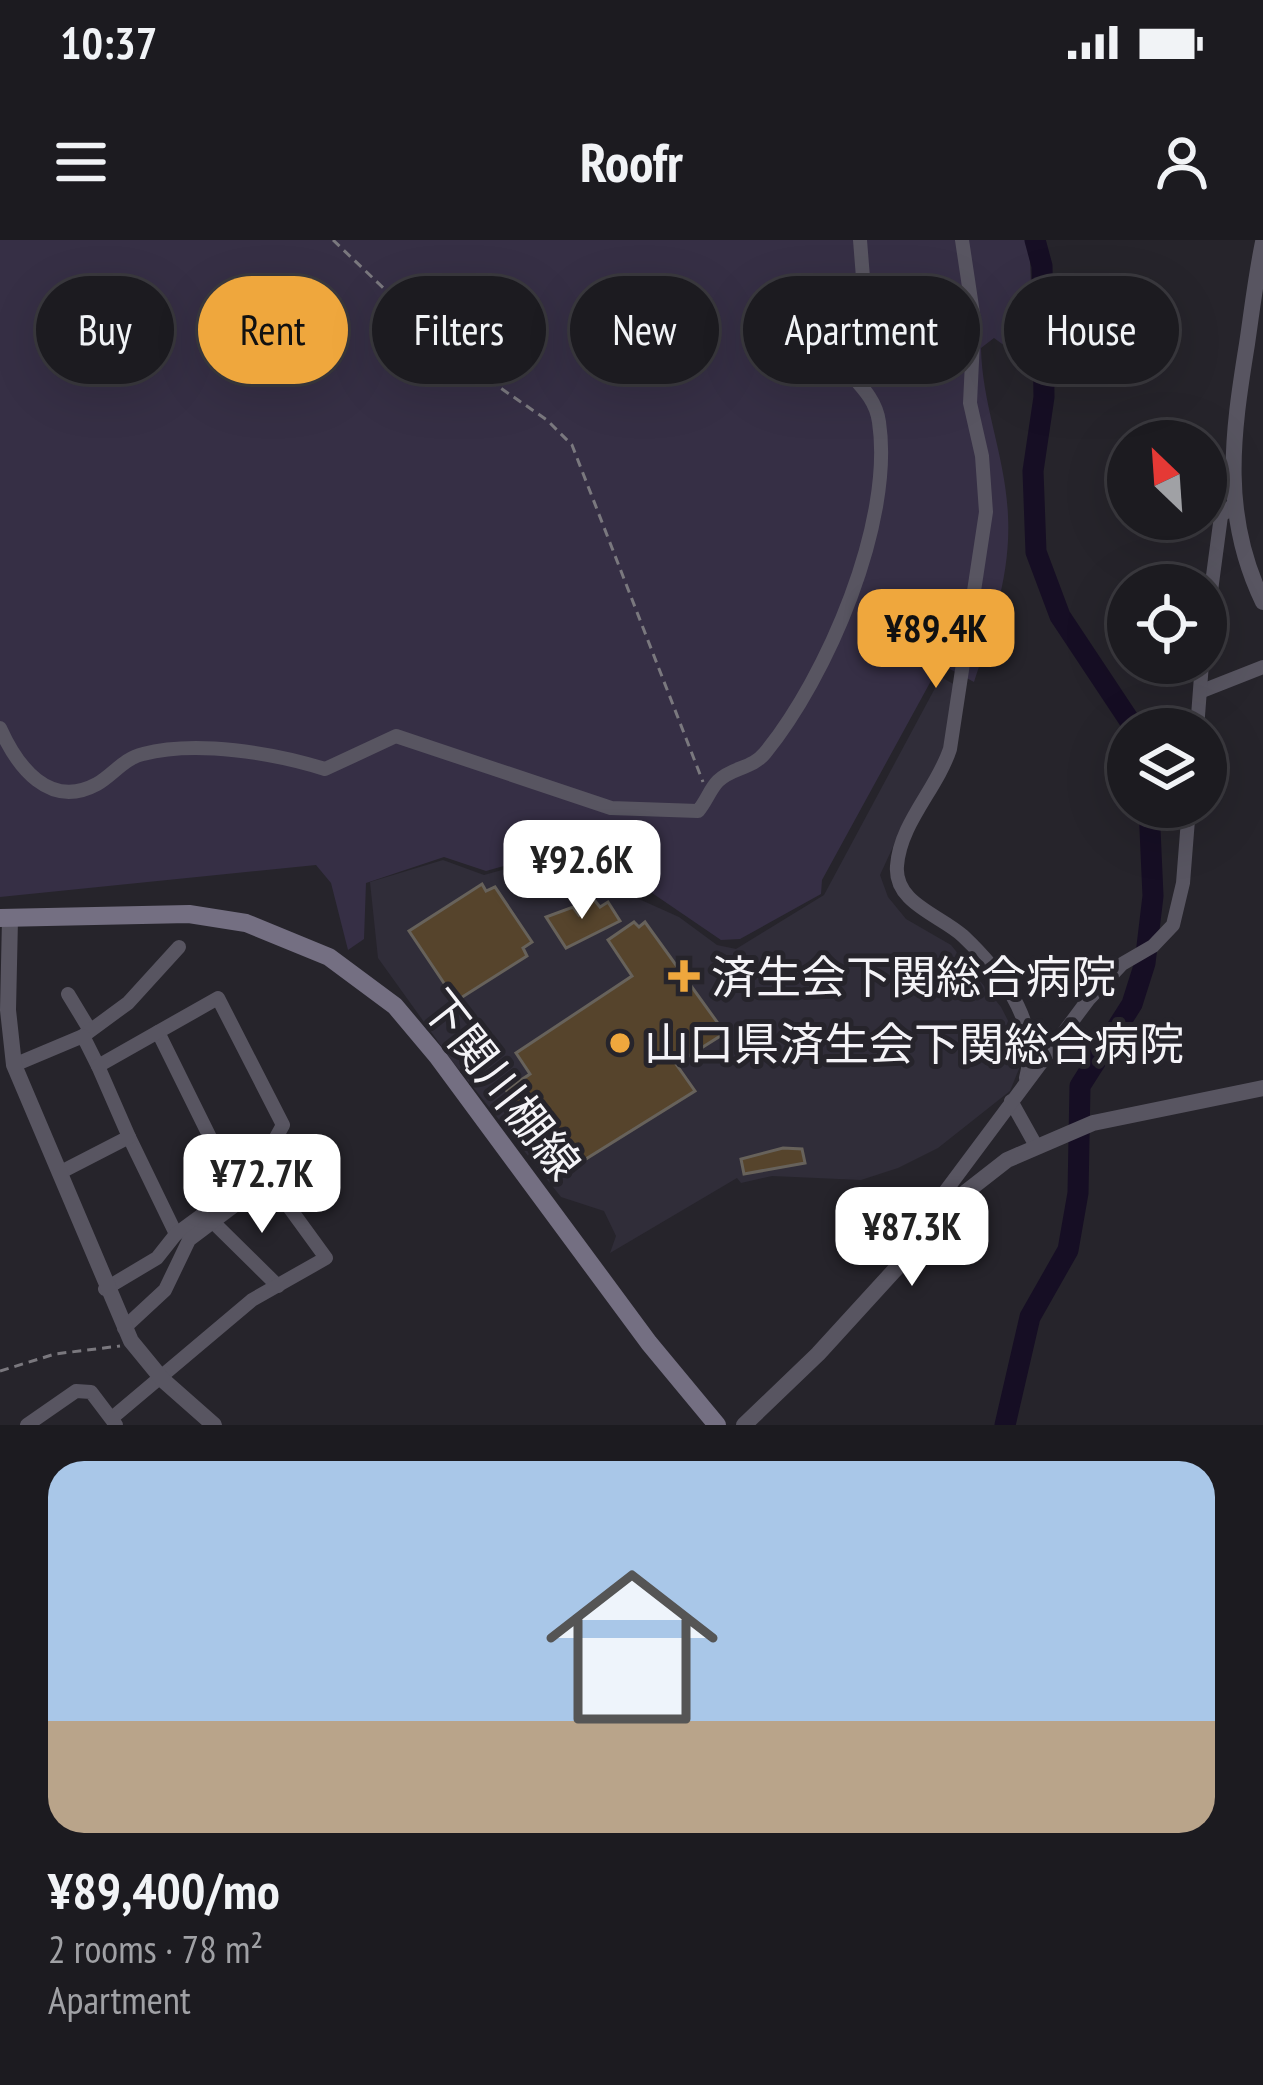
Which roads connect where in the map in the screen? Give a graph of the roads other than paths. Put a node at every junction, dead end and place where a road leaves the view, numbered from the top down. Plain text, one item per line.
1 (860, 240) edge
2 (962, 240) edge
3 (1263, 242) edge
4 (1255, 342) edge
5 (1232, 506) junction
6 (1215, 564) edge
7 (1263, 602) edge
8 (1263, 667) edge
9 (1202, 684) edge
10 (1202, 691) junction
11 (1200, 708) edge
12 (0, 728) edge
13 (1187, 828) edge
14 (5, 918) edge
15 (179, 947) dead end
16 (68, 994) dead end
17 (4, 1012) edge
18 (86, 1032) junction
19 (158, 1032) junction
20 (14, 1065) junction
21 (98, 1066) junction
22 (1026, 1078) junction
23 (1263, 1088) edge
24 (1011, 1101) junction
25 (129, 1137) junction
26 (1035, 1144) junction
27 (61, 1172) junction
28 (236, 1190) junction
29 (212, 1221) junction
30 (176, 1234) junction
31 (923, 1237) junction
32 (278, 1286) junction
33 (105, 1289) junction
34 (128, 1335) junction
35 (163, 1380) junction
36 (114, 1422) edge
37 (207, 1423) edge
38 (27, 1425) edge
39 (717, 1425) edge
40 (745, 1425) edge

1 - 12 street
2 - 22 street
3 - 4 street
4 - 5 street
5 - 6 street
5 - 7 street
8 - 10 street
9 - 10 street
10 - 11 street
13 - 22 street
14 - 17 street
14 - 39 main road, 下関川棚線
15 - 18 street
16 - 18 street
17 - 20 street
18 - 20 street
18 - 21 street
19 - 21 street
19 - 28 street
19 - 28 street
20 - 27 street
21 - 25 street
22 - 24 street
23 - 26 street
24 - 26 street
24 - 31 street
25 - 27 street
25 - 30 street
26 - 31 street
27 - 33 street
28 - 30 street
29 - 32 street
29 - 32 street
29 - 34 street
30 - 33 street
31 - 40 street
32 - 35 street
33 - 34 street
34 - 35 street
35 - 36 street
35 - 37 street
36 - 38 street

